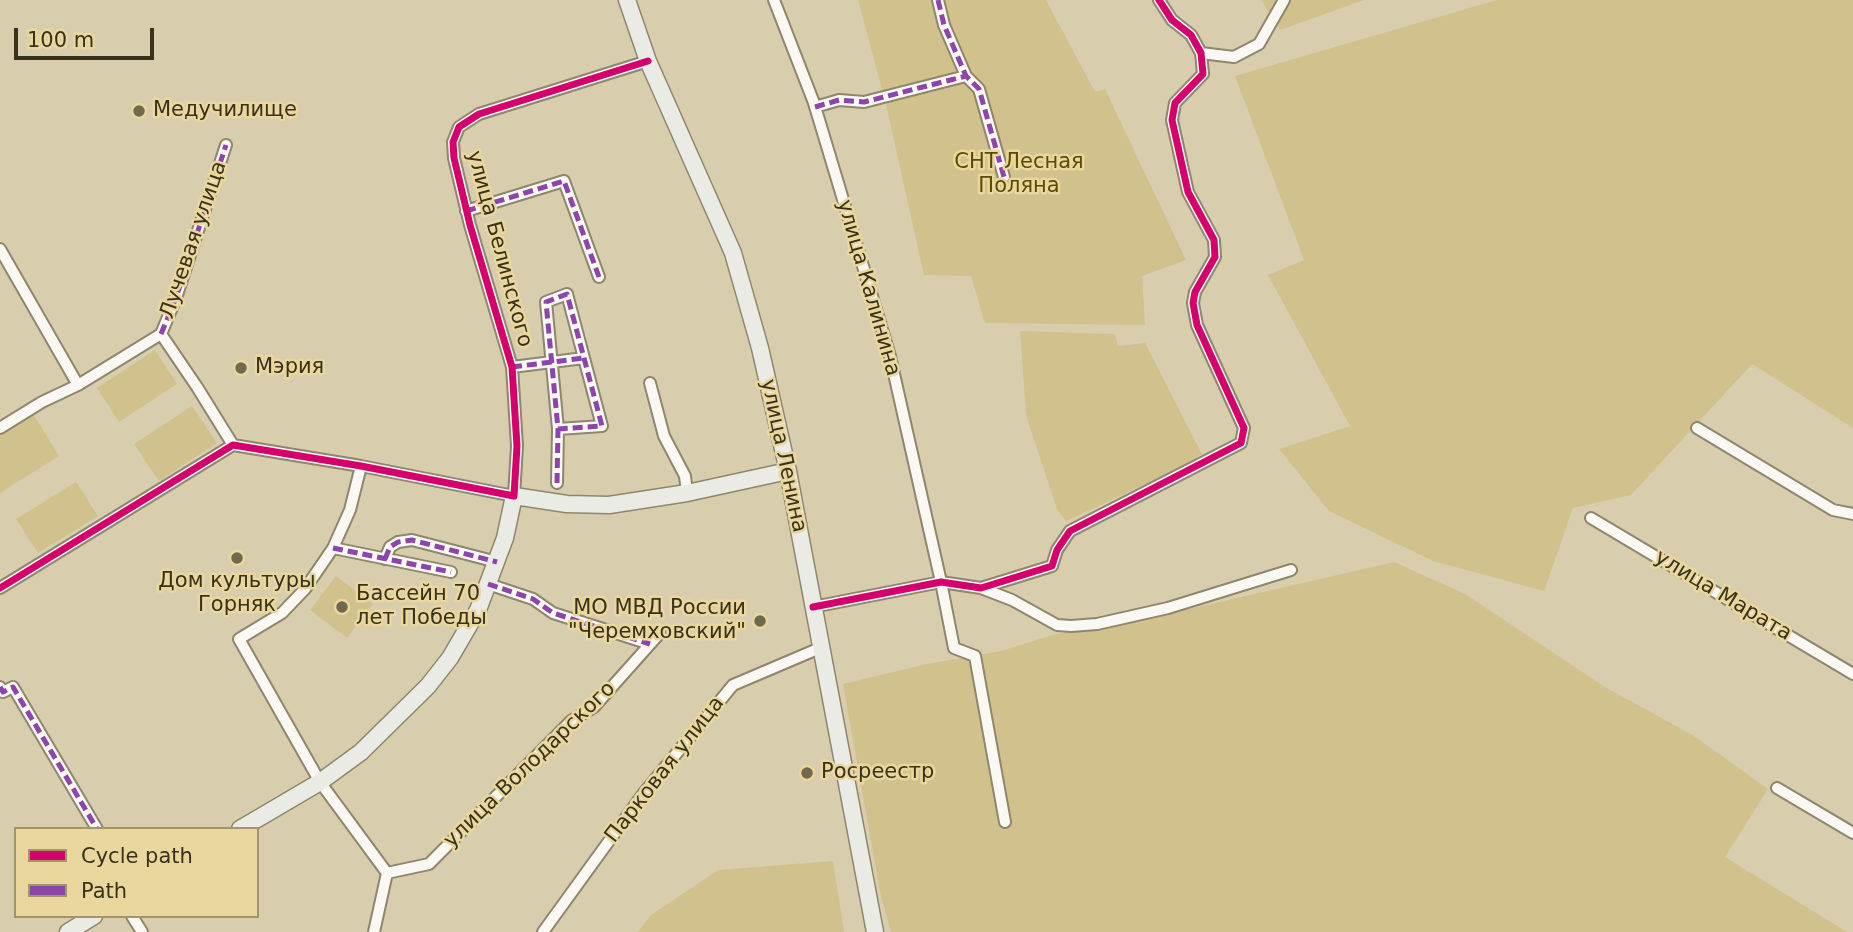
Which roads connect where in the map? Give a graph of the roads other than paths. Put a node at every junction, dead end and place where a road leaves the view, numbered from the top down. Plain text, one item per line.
1 (627, 0) edge
2 (774, 0) edge
3 (938, 0) edge
4 (1159, 0) edge
5 (1284, 0) edge
6 (1201, 53) junction
7 (648, 61) junction
8 (966, 76) junction
9 (815, 107) junction
10 (226, 145) dead end
11 (1004, 177) dead end
12 (466, 211) junction
13 (0, 249) edge
14 (599, 277) dead end
15 (161, 334) junction
16 (584, 358) junction
17 (552, 362) junction
18 (512, 367) junction
19 (650, 383) dead end
20 (78, 385) junction
21 (0, 428) edge
22 (1697, 428) dead end
23 (558, 429) junction
24 (233, 445) junction
25 (361, 467) junction
26 (788, 471) junction
27 (557, 483) dead end
28 (687, 493) junction
29 (514, 496) junction
30 (1853, 514) edge
31 (1591, 518) dead end
32 (333, 548) junction
33 (385, 559) junction
34 (497, 562) junction
35 (1291, 570) dead end
36 (451, 572) dead end
37 (941, 582) junction
38 (488, 584) junction
39 (0, 588) edge
40 (981, 588) junction
41 (813, 607) junction
42 (660, 633) dead end
43 (650, 644) junction
44 (820, 648) junction
45 (1853, 674) edge
46 (0, 687) edge
47 (320, 782) junction
48 (1777, 788) dead end
49 (1005, 822) dead end
50 (96, 827) edge
51 (243, 827) edge
52 (1853, 833) edge
53 (387, 873) junction
54 (91, 918) edge
55 (68, 932) edge
56 (374, 932) edge
57 (543, 932) edge
58 (875, 932) edge

1 - 7 main road, улица Ленина
2 - 9 street, улица Калинина
3 - 8 street
4 - 6 street
5 - 6 street
6 - 40 street
7 - 12 street, улица Белинского
7 - 26 main road, улица Ленина
8 - 9 street
8 - 11 street
9 - 37 street, улица Калинина
10 - 15 street, Лучевая улица
12 - 14 street, улица Белинского
12 - 18 street, улица Белинского
13 - 20 street
15 - 20 street
15 - 24 street
16 - 17 street, улица Белинского
16 - 17 street, улица Белинского
16 - 23 street, улица Белинского
17 - 18 street, улица Белинского
17 - 23 street, улица Белинского
18 - 29 street, улица Белинского
19 - 28 street
20 - 21 street
22 - 30 street
23 - 27 street, улица Белинского
24 - 25 street
24 - 39 street
25 - 29 street
25 - 32 street
26 - 28 main road
26 - 41 main road, улица Ленина
28 - 29 main road
29 - 34 main road, улица Белинского
31 - 45 street, улица Марата
32 - 33 street
32 - 47 street
33 - 34 street
33 - 36 street
34 - 38 main road, улица Белинского
35 - 40 street
37 - 40 street
37 - 41 street
37 - 49 street, улица Калинина
38 - 43 street
38 - 47 main road, улица Белинского
41 - 44 main road, улица Ленина
42 - 43 street, улица Володарского
43 - 53 street, улица Володарского
44 - 57 street, Парковая улица
44 - 58 main road, улица Ленина
46 - 50 street
47 - 51 main road, улица Белинского
47 - 53 street
48 - 52 street
53 - 56 street
54 - 55 main road

